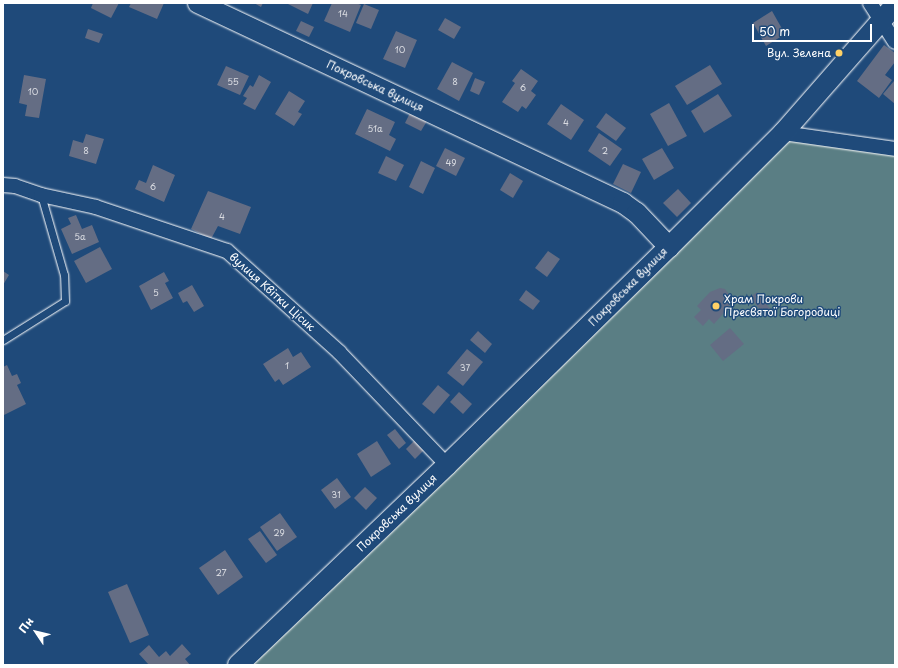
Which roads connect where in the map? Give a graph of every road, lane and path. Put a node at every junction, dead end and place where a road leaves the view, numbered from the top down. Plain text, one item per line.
1 (198, 3) edge
2 (870, 3) edge
3 (895, 5) edge
4 (880, 21) junction
5 (895, 42) edge
6 (783, 132) junction
7 (895, 149) edge
8 (3, 185) edge
9 (41, 195) junction
10 (670, 247) junction
11 (3, 340) edge
12 (447, 465) junction
13 (238, 665) edge

1 - 10 street, Покровська вулиця
2 - 4 street
3 - 4 street
4 - 5 street
4 - 6 street
6 - 7 street
6 - 10 street
8 - 9 street, вулиця Квітки Цісик
9 - 11 lane
9 - 12 street, вулиця Квітки Цісик
10 - 12 street, Покровська вулиця
12 - 13 street, Покровська вулиця

